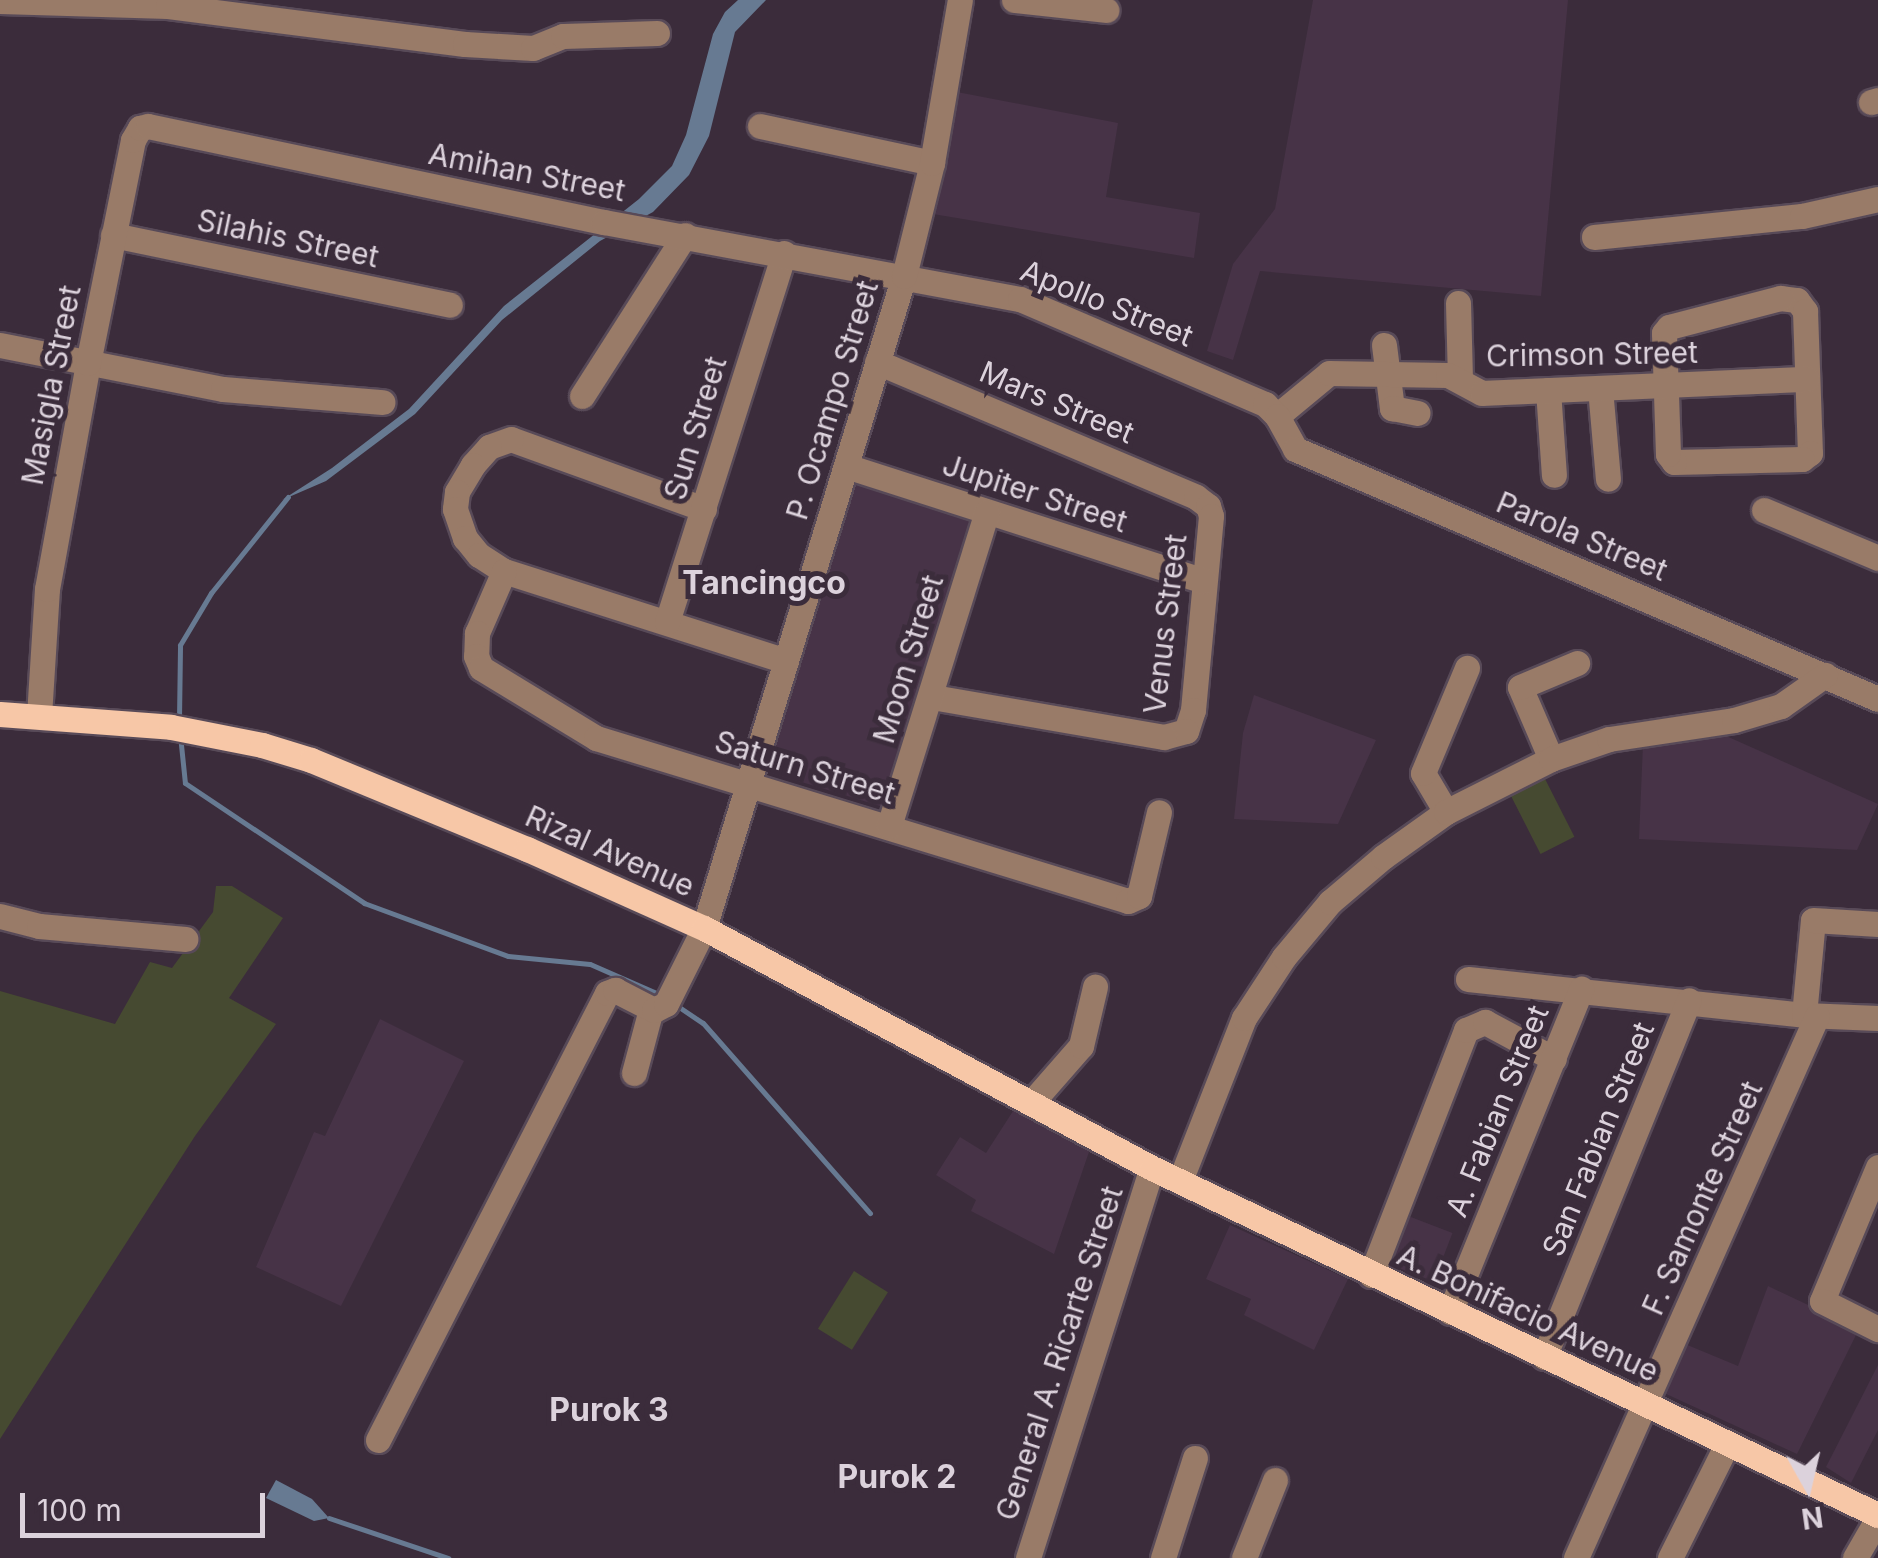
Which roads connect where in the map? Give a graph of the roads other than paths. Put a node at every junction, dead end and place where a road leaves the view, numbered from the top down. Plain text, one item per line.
1 (960, 0) edge
2 (1014, 0) edge
3 (0, 1) edge
4 (1106, 10) dead end
5 (299, 12) edge
6 (657, 32) dead end
7 (760, 126) dead end
8 (140, 128) joint
9 (932, 163) junction
10 (1878, 199) edge
11 (112, 235) junction
12 (685, 235) junction
13 (1594, 238) dead end
14 (784, 253) junction
15 (904, 276) junction
16 (1458, 304) dead end
17 (450, 305) dead end
18 (0, 345) edge
19 (1384, 345) dead end
20 (877, 362) junction
21 (88, 363) junction
22 (1387, 376) junction
23 (1807, 379) junction
24 (1460, 380) junction
25 (1666, 387) junction
26 (1600, 388) junction
27 (1548, 390) junction
28 (582, 396) dead end
29 (382, 402) dead end
30 (1418, 413) dead end
31 (1277, 416) junction
32 (846, 466) junction
33 (1554, 475) dead end
34 (1608, 480) dead end
35 (1208, 506) joint
36 (704, 509) junction
37 (1764, 510) dead end
38 (987, 512) junction
39 (1878, 558) edge
40 (504, 570) junction
41 (1204, 581) junction
42 (667, 622) junction
43 (786, 661) junction
44 (1577, 663) dead end
45 (1468, 668) dead end
46 (1825, 676) junction
47 (932, 698) junction
48 (1878, 699) edge
49 (0, 714) edge
50 (39, 716) junction
51 (1551, 759) junction
52 (749, 782) junction
53 (1160, 812) dead end
54 (1446, 812) junction
55 (889, 826) junction
56 (0, 916) edge
57 (1878, 924) edge
58 (704, 928) junction
59 (185, 939) dead end
60 (1468, 979) dead end
61 (1095, 987) dead end
62 (1581, 989) junction
63 (1689, 1000) junction
64 (662, 1003) junction
65 (1811, 1016) junction
66 (1878, 1018) edge
67 (1554, 1059) junction
68 (634, 1072) dead end
69 (1032, 1102) junction
70 (1878, 1167) edge
71 (1152, 1168) junction
72 (1180, 1181) junction
73 (1871, 1206) edge
74 (1372, 1274) junction
75 (1450, 1312) junction
76 (1878, 1328) edge
77 (1544, 1357) junction
78 (1646, 1405) junction
79 (378, 1440) dead end
80 (1727, 1444) junction
81 (1195, 1458) dead end
82 (1275, 1480) dead end
83 (1878, 1517) edge
84 (1028, 1558) edge
85 (1163, 1558) edge
86 (1244, 1558) edge
87 (1576, 1558) edge
88 (1670, 1558) edge
89 (1855, 1558) edge

1 - 9 street, P. Ocampo Street
2 - 4 street
3 - 5 street
5 - 6 street
7 - 9 street
8 - 11 street, Masigla Street
8 - 12 street, Amihan Street
9 - 15 street, P. Ocampo Street
10 - 13 street
11 - 17 street, Silahis Street
11 - 21 street, Masigla Street
12 - 14 street, Amihan Street
12 - 28 street
14 - 15 street, Amihan Street
14 - 36 street, Sun Street
15 - 20 street, P. Ocampo Street
15 - 31 street, Apollo Street
16 - 24 street
18 - 21 street
19 - 22 street
20 - 32 street, P. Ocampo Street
20 - 35 street, Mars Street
21 - 29 street
21 - 50 street, Masigla Street
22 - 24 street, Crimson Street
22 - 30 street
22 - 31 street, Crimson Street
23 - 25 street, Crimson Street
23 - 25 street
23 - 25 street
24 - 27 street, Crimson Street
25 - 26 street, Crimson Street
26 - 27 street, Crimson Street
26 - 34 street
27 - 33 street
31 - 46 street, Parola Street
32 - 38 street, Jupiter Street
32 - 43 street, P. Ocampo Street
35 - 41 street, Venus Street
36 - 40 street
36 - 42 street, Sun Street
37 - 39 street
38 - 41 street, Jupiter Street
38 - 47 street, Moon Street
40 - 42 street
40 - 52 street, Saturn Street
41 - 47 street, Venus Street
42 - 43 street
43 - 52 street, P. Ocampo Street
44 - 51 street
45 - 54 street
46 - 48 street, Parola Street
46 - 51 street
47 - 55 street, Moon Street
49 - 50 main road, Rizal Avenue
50 - 58 main road, Rizal Avenue
51 - 54 street
52 - 55 street, Saturn Street
52 - 58 street, P. Ocampo Street
53 - 55 street, Saturn Street
54 - 72 street
56 - 59 street
57 - 65 street, F. Samonte Street
58 - 64 street, P. Ocampo Street
58 - 69 main road, Rizal Avenue
60 - 62 street, San Fabian Street
61 - 69 street
62 - 63 street, San Fabian Street
62 - 67 street, A. Fabian Street
63 - 65 street, San Fabian Street
63 - 77 street, San Fabian Street
64 - 68 street, P. Ocampo Street
64 - 79 street
65 - 66 street, San Fabian Street
65 - 78 street, F. Samonte Street
67 - 74 street
67 - 75 street, A. Fabian Street
69 - 71 main road, Rizal Avenue
70 - 73 street
71 - 72 main road, A. Bonifacio Avenue
71 - 84 street, General A. Ricarte Street
72 - 74 main road, A. Bonifacio Avenue
73 - 76 street
74 - 75 main road, A. Bonifacio Avenue
75 - 77 main road, A. Bonifacio Avenue
77 - 78 main road, A. Bonifacio Avenue
78 - 80 main road, A. Bonifacio Avenue
78 - 87 street, F. Samonte Street
80 - 83 main road, A. Bonifacio Avenue
80 - 88 street
81 - 85 street
82 - 86 street
83 - 89 street

